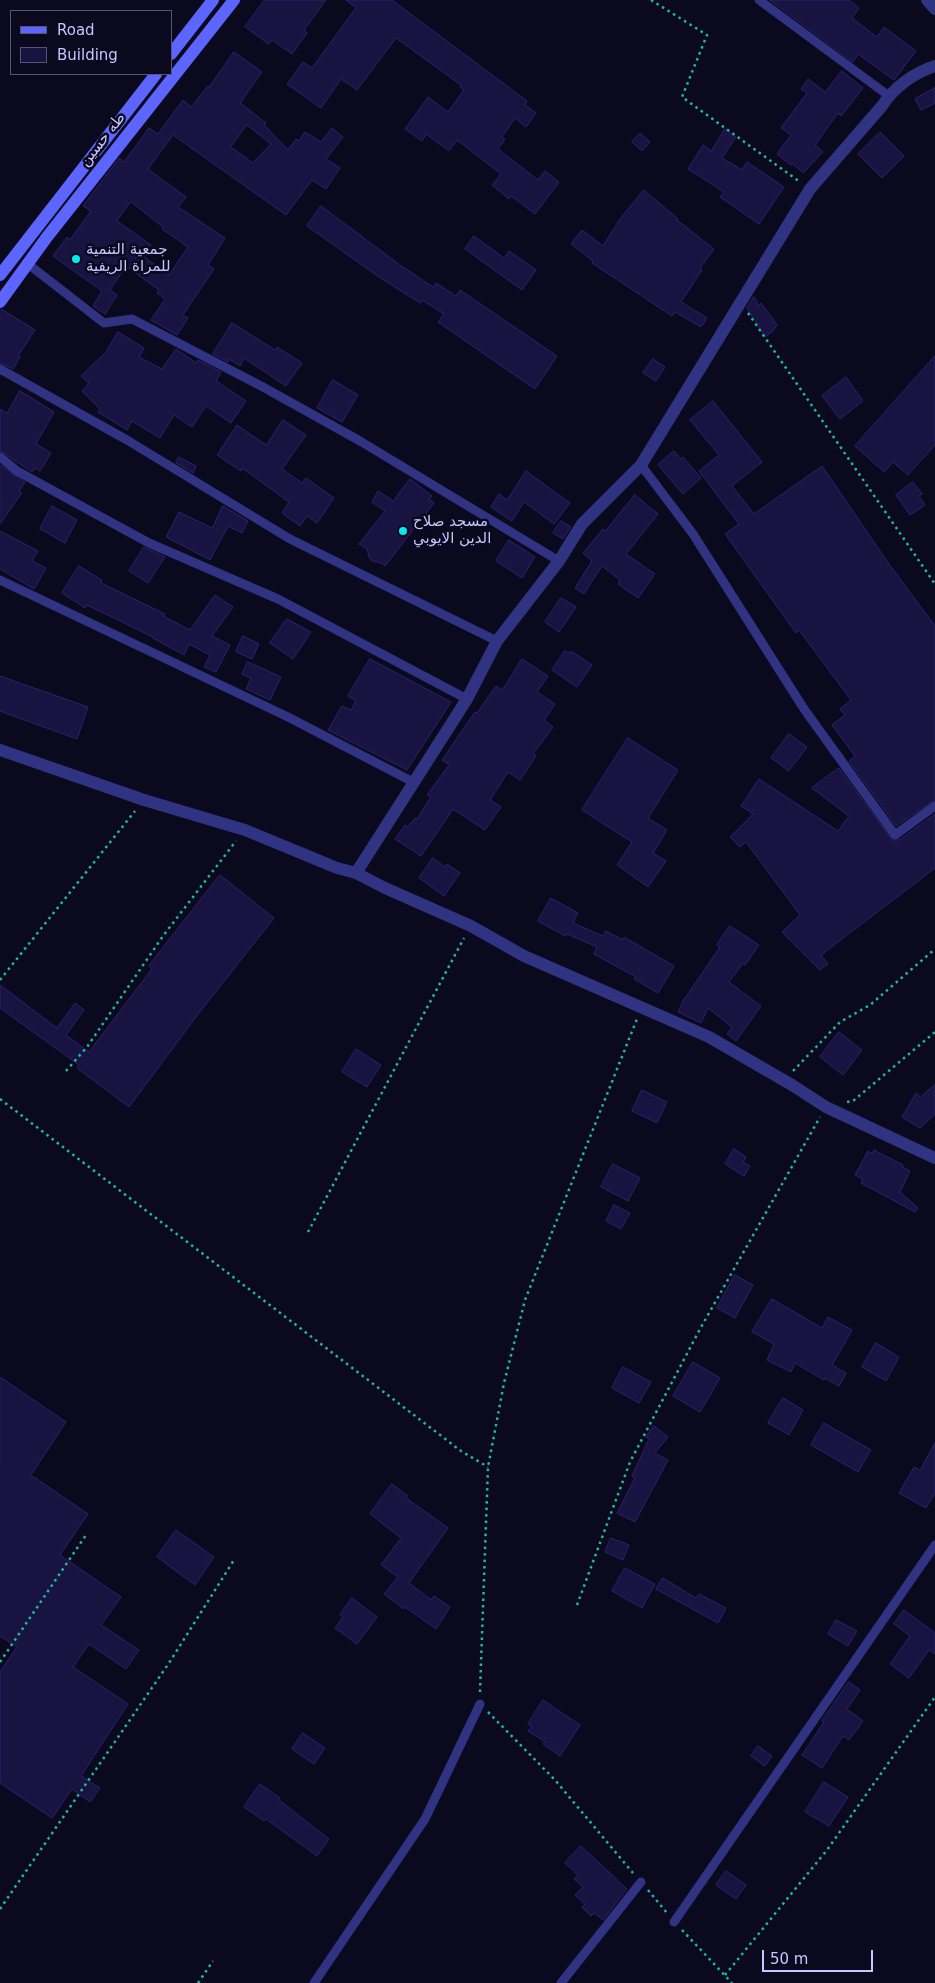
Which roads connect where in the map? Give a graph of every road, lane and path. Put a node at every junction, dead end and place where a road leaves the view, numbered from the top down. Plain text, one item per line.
1 (213, 0) edge
2 (234, 0) edge
3 (650, 0) edge
4 (759, 0) edge
5 (928, 0) edge
6 (935, 9) edge
7 (172, 53) edge
8 (935, 66) edge
9 (155, 75) edge
10 (889, 96) junction
11 (810, 189) junction
12 (28, 264) junction
13 (0, 275) edge
14 (740, 301) junction
15 (0, 302) edge
16 (0, 369) edge
17 (0, 457) edge
18 (641, 465) junction
19 (559, 561) junction
20 (0, 580) edge
21 (935, 584) edge
22 (497, 641) junction
23 (467, 699) junction
24 (0, 750) edge
25 (415, 783) junction
26 (144, 800) junction
27 (935, 806) edge
28 (245, 830) junction
29 (356, 873) junction
30 (471, 926) junction
31 (935, 949) edge
32 (0, 980) edge
33 (641, 1008) junction
34 (935, 1032) edge
35 (66, 1071) dead end
36 (784, 1080) junction
37 (0, 1099) edge
38 (826, 1107) junction
39 (935, 1158) edge
40 (308, 1232) dead end
41 (488, 1467) junction
42 (86, 1534) dead end
43 (935, 1544) edge
44 (234, 1560) dead end
45 (577, 1605) dead end
46 (0, 1662) edge
47 (935, 1696) edge
48 (480, 1704) junction
49 (641, 1882) junction
50 (0, 1909) edge
51 (674, 1922) junction
52 (213, 1961) dead end
53 (725, 1975) junction
54 (198, 1983) edge
55 (314, 1983) edge
56 (560, 1983) edge
57 (732, 1983) edge

1 - 7 main road
2 - 12 main road, طه حسين
3 - 11 path
4 - 10 lane
5 - 6 street
8 - 10 street
9 - 13 main road, طه حسين
10 - 11 street
11 - 14 street
12 - 15 main road, طه حسين
12 - 19 lane
14 - 18 street
14 - 21 path
16 - 22 lane
17 - 23 lane
18 - 19 street
18 - 27 lane
19 - 22 street
20 - 25 lane
22 - 23 street
23 - 25 street
24 - 26 street
25 - 29 street
26 - 28 street
26 - 32 path
28 - 29 street
28 - 35 path
29 - 30 street
30 - 33 street
30 - 40 path
31 - 36 path
33 - 36 street
33 - 41 path
34 - 38 path
36 - 38 street
37 - 41 path
38 - 39 street
38 - 45 path
41 - 48 path
42 - 46 path
43 - 51 lane
44 - 50 path
47 - 53 path
48 - 49 path
48 - 55 lane
49 - 51 path
49 - 56 lane
51 - 53 path
52 - 54 path
53 - 57 path

